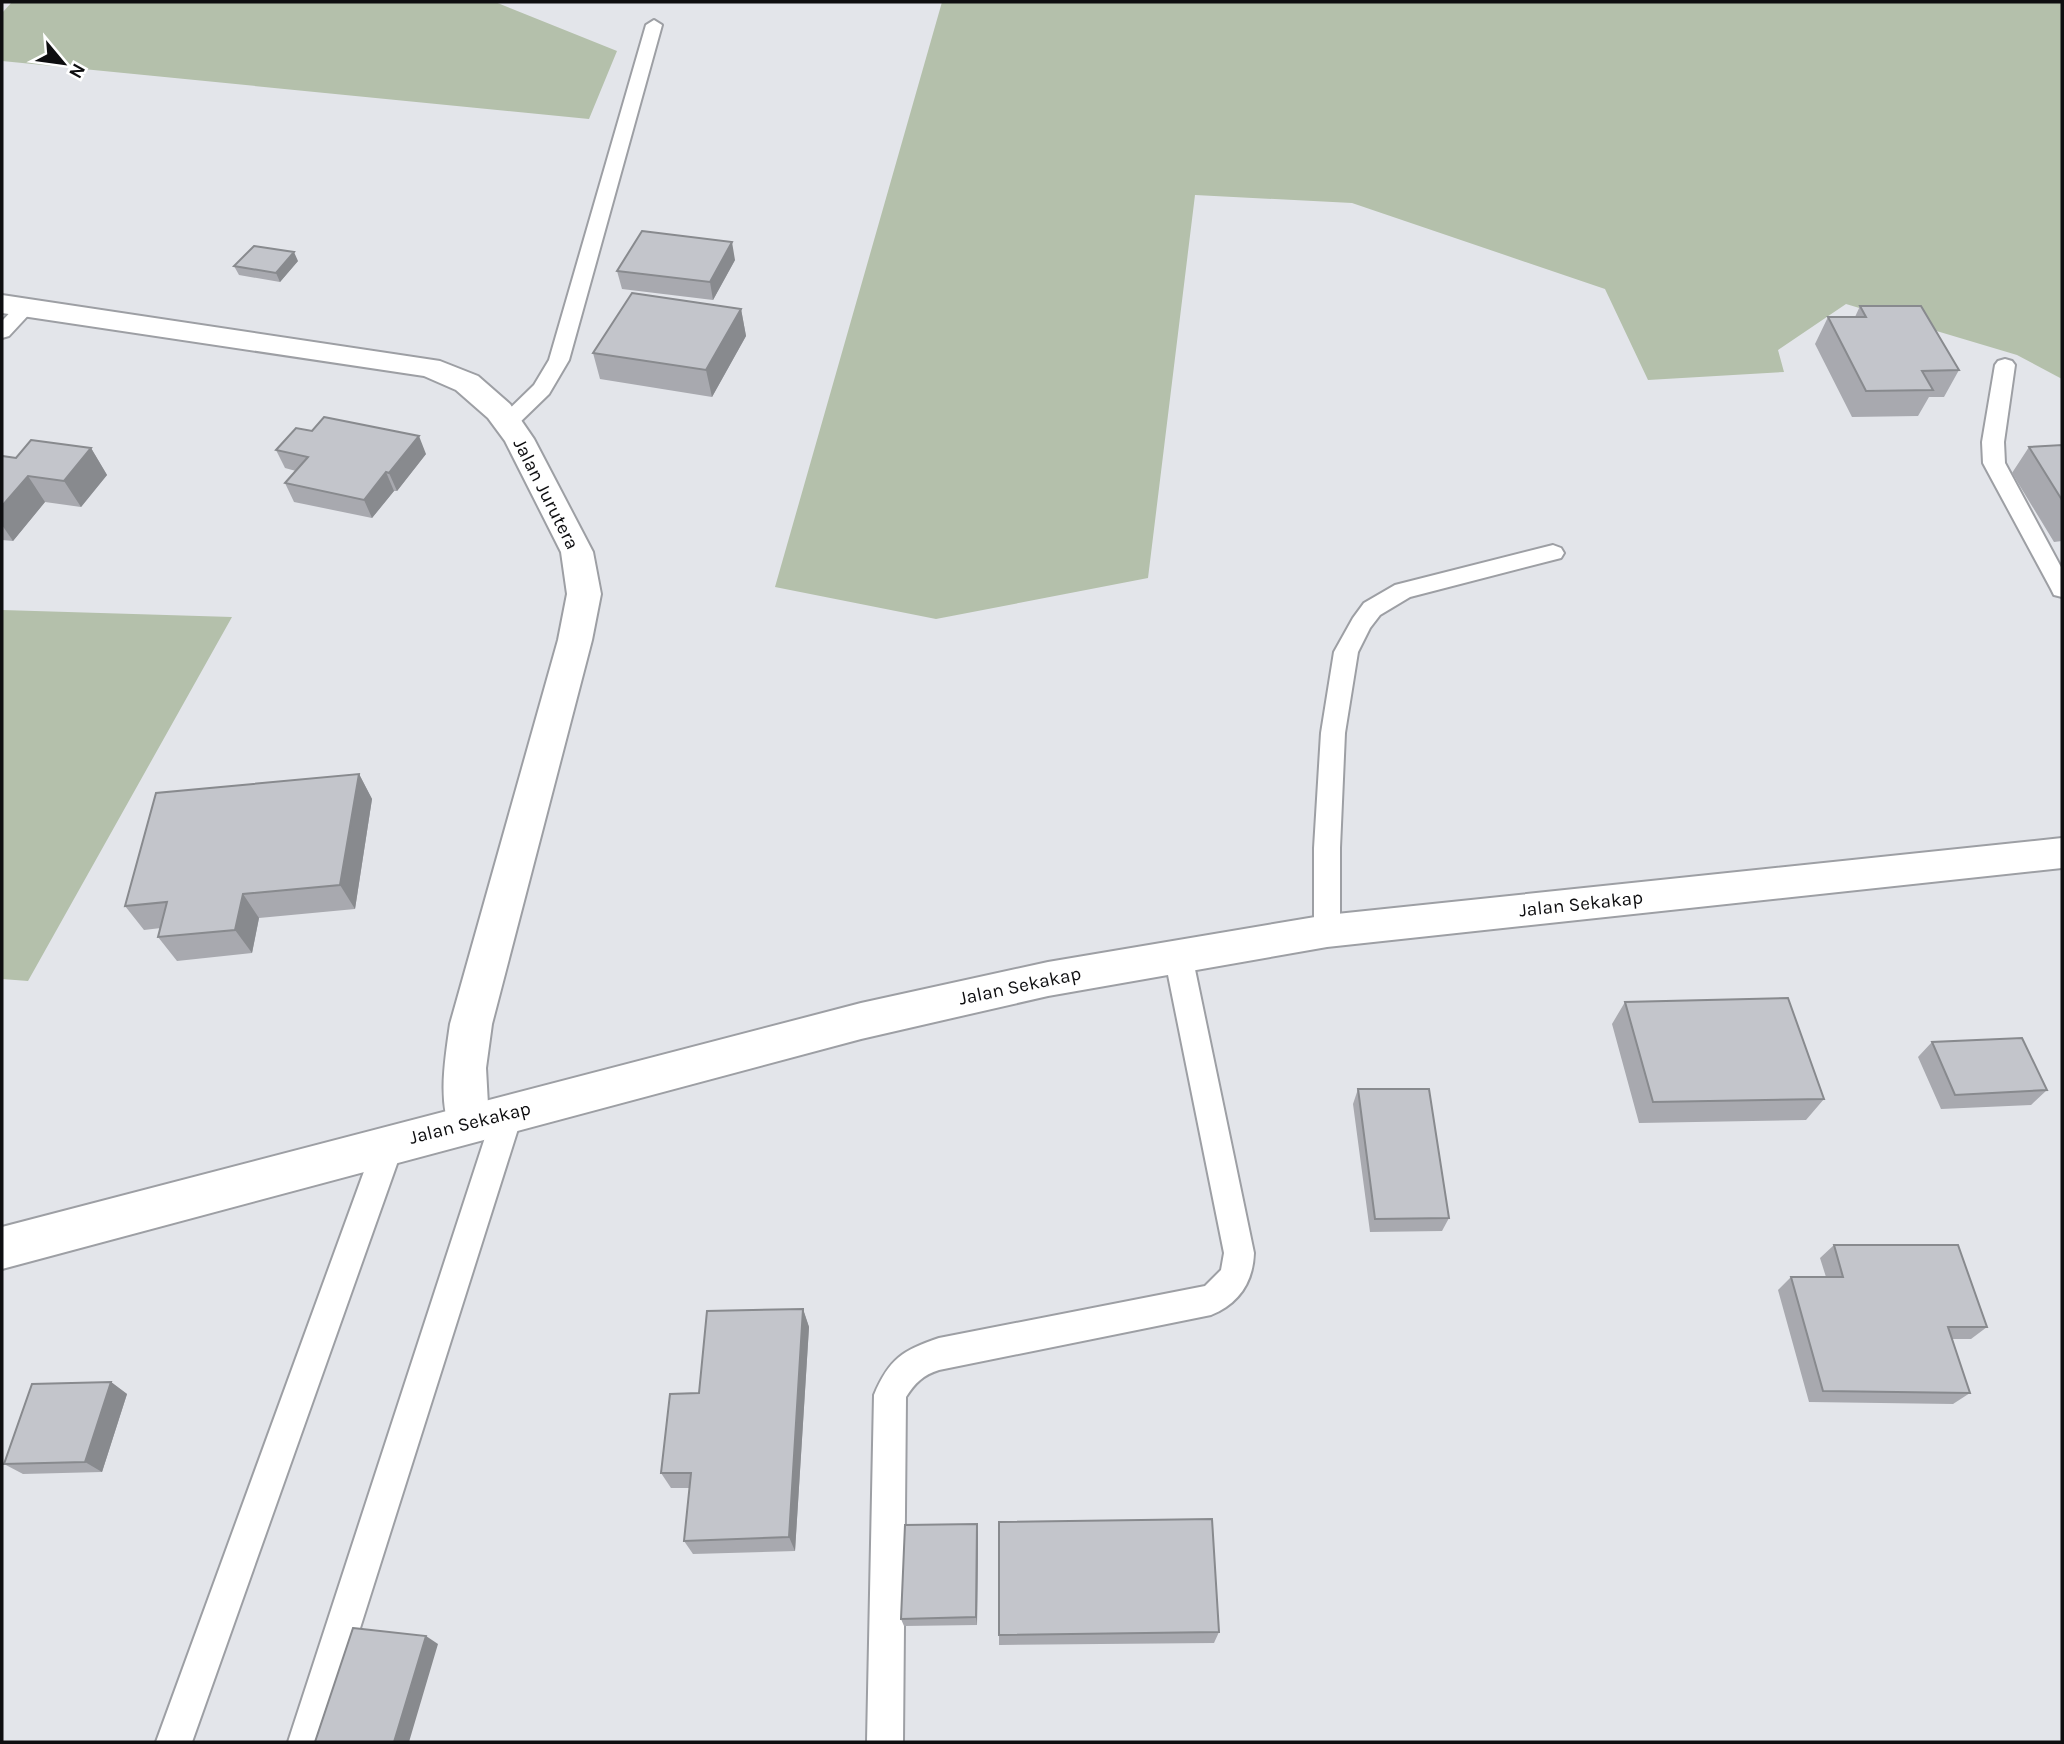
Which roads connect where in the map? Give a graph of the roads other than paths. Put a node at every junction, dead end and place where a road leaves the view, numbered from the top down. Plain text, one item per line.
1 (654, 25) dead end
2 (13, 306) edge
3 (2, 332) edge
4 (2005, 365) dead end
5 (508, 422) junction
6 (1553, 553) dead end
7 (2062, 589) edge
8 (2062, 853) edge
9 (1327, 931) junction
10 (1178, 956) junction
11 (508, 1113) junction
12 (468, 1123) junction
13 (389, 1144) junction
14 (2, 1248) edge
15 (174, 1742) edge
16 (306, 1742) edge
17 (885, 1742) edge

1 - 5 lane
2 - 3 lane
2 - 5 street, Jalan Jurutera
4 - 7 lane
5 - 12 street, Jalan Jurutera
6 - 9 lane
8 - 9 street, Jalan Sekakap
9 - 10 street, Jalan Sekakap
10 - 11 street, Jalan Sekakap
10 - 17 lane
11 - 12 street, Jalan Sekakap
11 - 16 lane
12 - 13 street, Jalan Sekakap
13 - 14 street, Jalan Sekakap
13 - 15 lane

